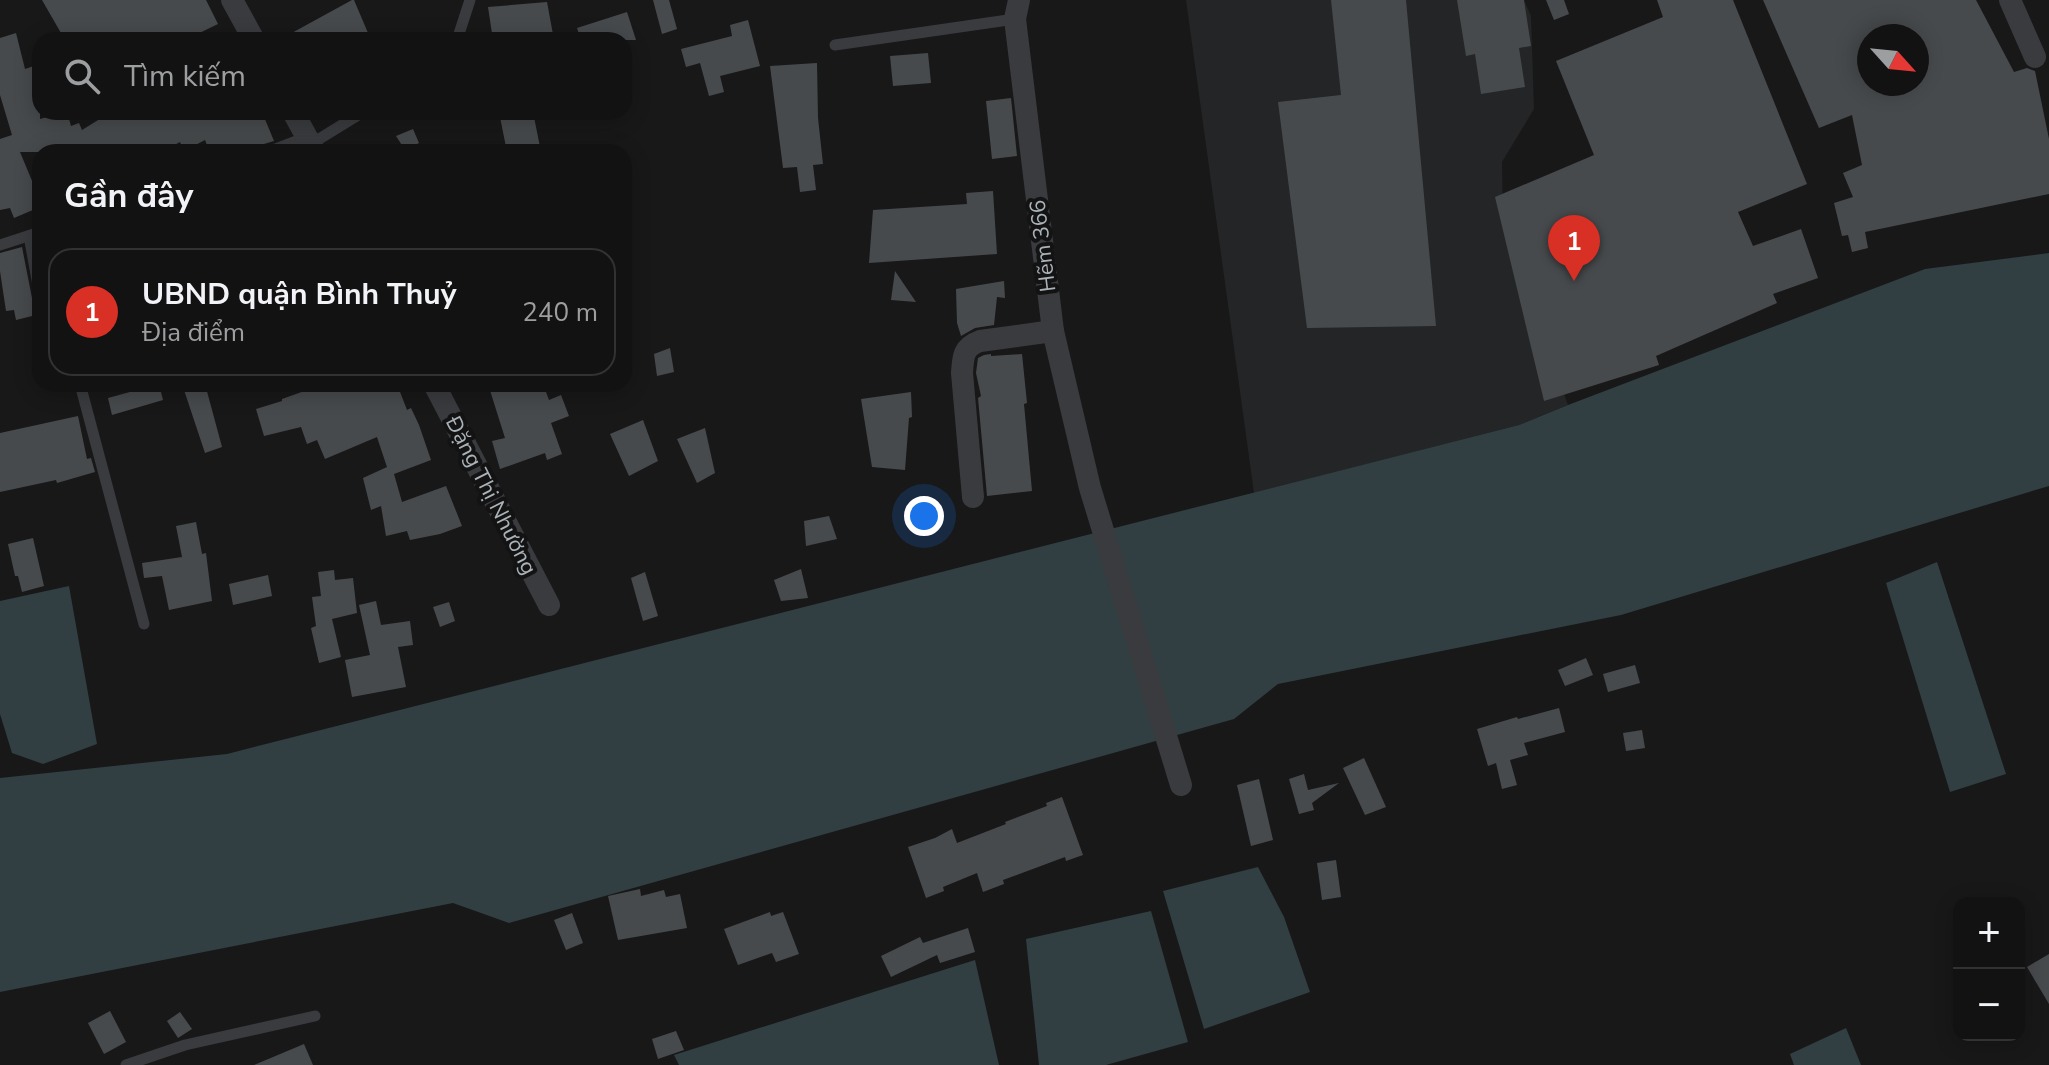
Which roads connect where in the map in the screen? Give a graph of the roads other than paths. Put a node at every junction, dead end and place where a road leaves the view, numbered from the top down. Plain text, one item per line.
1 (232, 0) edge
2 (470, 0) edge
3 (2010, 0) edge
4 (1017, 10) edge
5 (250, 32) edge
6 (460, 32) edge
7 (835, 45) dead end
8 (2035, 57) dead end
9 (298, 120) edge
10 (350, 120) edge
11 (311, 144) edge
12 (32, 235) edge
13 (0, 245) edge
14 (1053, 331) junction
15 (82, 392) edge
16 (438, 392) edge
17 (973, 497) dead end
18 (549, 605) dead end
19 (144, 624) dead end
20 (1181, 785) dead end
21 (315, 1016) dead end
22 (126, 1065) edge

1 - 5 street
2 - 6 lane
3 - 8 street
4 - 7 lane
4 - 14 street, Hẽm 366
9 - 11 street
10 - 11 lane
12 - 13 lane
14 - 17 street
14 - 20 street, Hẽm 366
15 - 19 lane
16 - 18 street, Đặng Thị Nhường
21 - 22 lane

